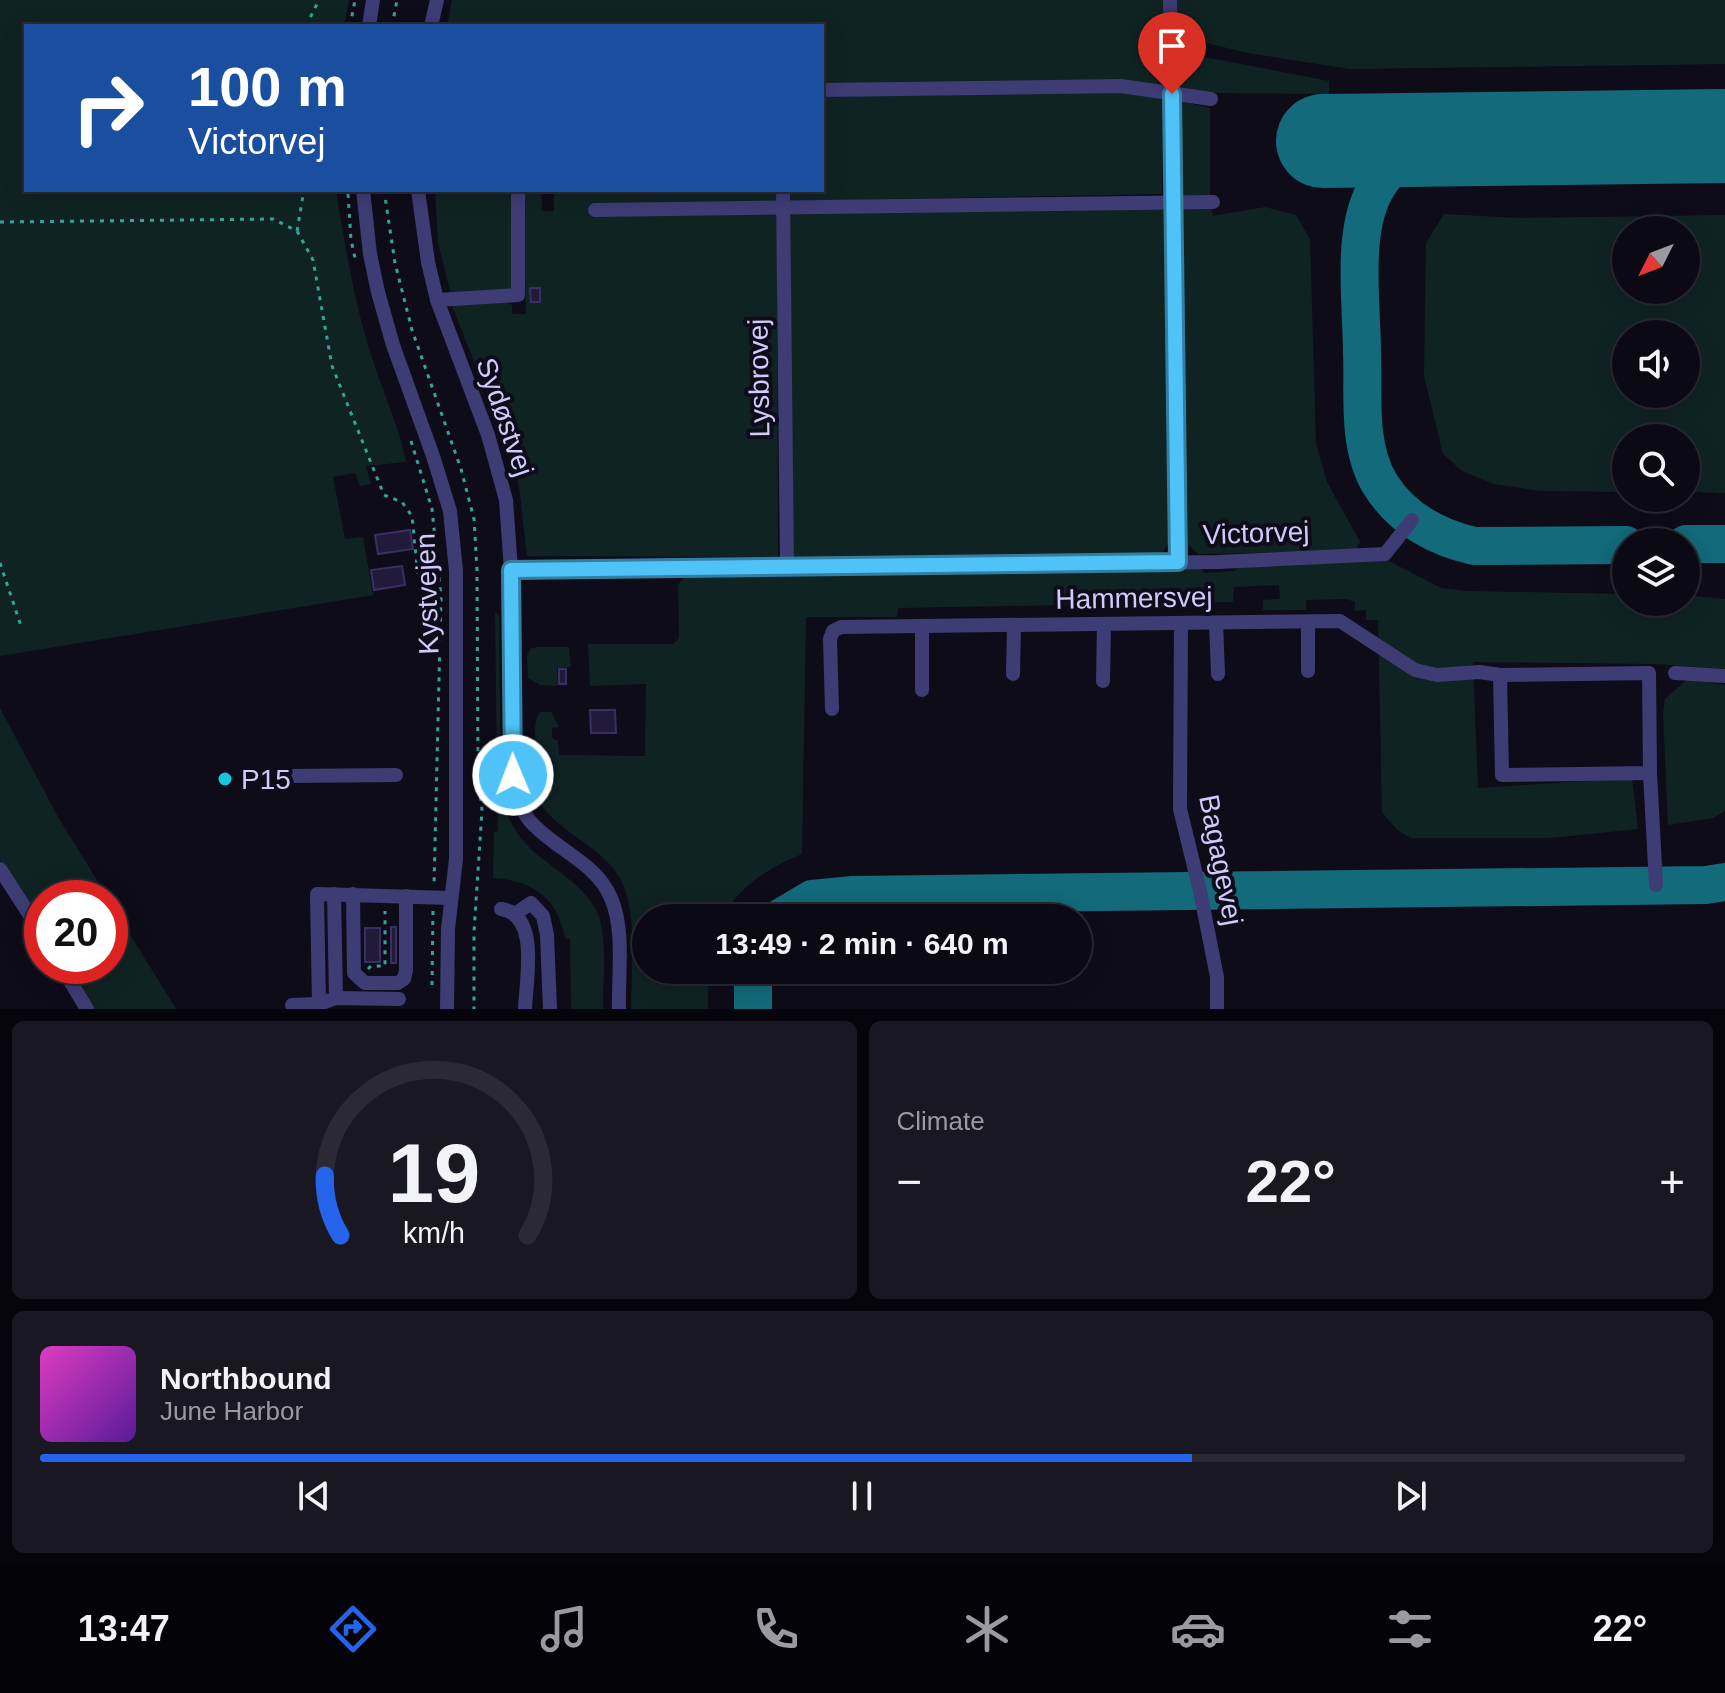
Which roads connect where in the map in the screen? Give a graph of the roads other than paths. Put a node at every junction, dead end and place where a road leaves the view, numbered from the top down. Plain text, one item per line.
1 (373, 0) edge
2 (437, 0) edge
3 (1170, 0) edge
4 (369, 24) edge
5 (431, 24) edge
6 (824, 90) edge
7 (1172, 94) junction
8 (1211, 99) dead end
9 (363, 192) edge
10 (418, 192) edge
11 (518, 192) edge
12 (783, 192) edge
13 (1173, 202) junction
14 (1213, 202) dead end
15 (783, 207) junction
16 (595, 210) dead end
17 (437, 300) junction
18 (1412, 520) dead end
19 (1178, 562) junction
20 (787, 565) junction
21 (511, 570) junction
22 (1308, 622) junction
23 (1216, 623) junction
24 (1104, 624) junction
25 (1181, 624) junction
26 (1014, 625) junction
27 (922, 626) junction
28 (1308, 671) dead end
29 (1675, 673) dead end
30 (1013, 674) dead end
31 (1218, 674) dead end
32 (1500, 675) junction
33 (1725, 676) edge
34 (1103, 681) dead end
35 (922, 690) dead end
36 (832, 709) dead end
37 (1650, 773) junction
38 (396, 775) dead end
39 (289, 776) dead end
40 (0, 869) edge
41 (1656, 885) dead end
42 (334, 894) junction
43 (353, 894) junction
44 (406, 896) junction
45 (450, 898) junction
46 (24, 906) edge
47 (72, 984) edge
48 (336, 998) junction
49 (399, 999) dead end
50 (319, 1004) junction
51 (292, 1005) dead end
52 (87, 1009) edge
53 (447, 1009) edge
54 (525, 1009) edge
55 (550, 1009) edge
56 (619, 1009) edge
57 (1217, 1009) edge

1 - 4 street
2 - 5 street
3 - 7 street
6 - 7 street
7 - 8 street
7 - 13 street
9 - 45 street, Kystvejen
10 - 17 street, Sydøstvej
11 - 17 street
12 - 15 street, Lysbrovej
13 - 14 street
13 - 15 street
13 - 19 street
15 - 16 street
15 - 20 street, Lysbrovej
17 - 21 street, Sydøstvej
18 - 19 street, Victorvej
19 - 20 street, Victorvej
20 - 21 street, Victorvej
21 - 56 street, Sydøstvej
22 - 23 street, Hammersvej
22 - 28 street
22 - 32 street, Hammersvej
23 - 25 street, Hammersvej
23 - 31 street
24 - 25 street, Hammersvej
24 - 26 street, Hammersvej
24 - 34 street
25 - 57 street, Bagagevej
26 - 27 street, Hammersvej
26 - 30 street
27 - 35 street
27 - 36 street, Hammersvej
29 - 33 street
32 - 37 street
32 - 37 street, Hammersvej
37 - 41 street
38 - 39 street
40 - 46 street
42 - 43 street
42 - 48 street
42 - 50 street
43 - 44 street
43 - 44 street
44 - 45 street
45 - 53 street, Kystvejen
47 - 52 street
48 - 49 street
48 - 50 street
50 - 51 street
54 - 55 street

